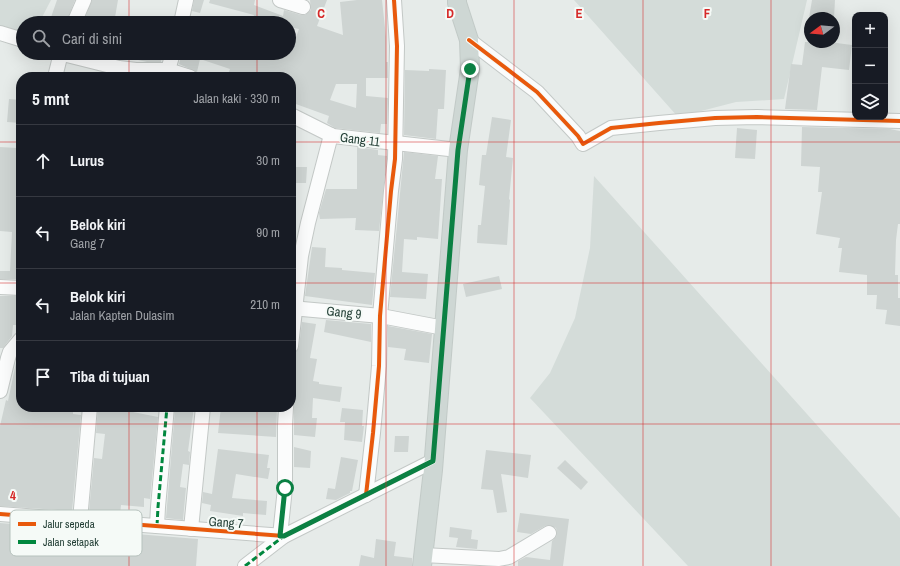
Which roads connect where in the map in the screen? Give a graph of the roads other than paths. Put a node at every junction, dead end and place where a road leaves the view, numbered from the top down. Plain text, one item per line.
1 (84, 0) edge
2 (186, 0) edge
3 (280, 0) edge
4 (394, 0) edge
5 (457, 1) edge
6 (303, 7) dead end
7 (77, 16) edge
8 (183, 16) edge
9 (0, 33) edge
10 (16, 38) edge
11 (469, 40) junction
12 (59, 60) edge
13 (88, 60) edge
14 (171, 60) edge
15 (168, 70) junction
16 (56, 72) edge
17 (130, 72) edge
18 (152, 72) edge
19 (174, 72) edge
20 (296, 118) edge
21 (900, 121) edge
22 (331, 135) junction
23 (395, 143) junction
24 (458, 150) junction
25 (0, 287) edge
26 (16, 288) edge
27 (296, 293) edge
28 (296, 308) edge
29 (381, 316) junction
30 (444, 328) junction
31 (16, 344) edge
32 (0, 391) edge
33 (90, 412) edge
34 (167, 412) edge
35 (203, 412) edge
36 (286, 412) edge
37 (433, 461) junction
38 (366, 495) junction
39 (81, 510) edge
40 (0, 514) edge
41 (10, 515) edge
42 (142, 525) edge
43 (157, 526) junction
44 (191, 529) junction
45 (549, 533) dead end
46 (282, 536) junction
47 (422, 561) edge
48 (245, 566) edge

1 - 7 street
2 - 8 street
3 - 6 street
4 - 23 street
5 - 11 main road
9 - 10 street
11 - 21 street
11 - 24 main road
12 - 16 street
13 - 17 street
14 - 15 street
15 - 18 street
15 - 19 street
20 - 22 street, Gang 11
22 - 23 street, Gang 11
22 - 27 street
23 - 24 street, Gang 11
23 - 29 street
24 - 30 main road
25 - 26 street
28 - 29 street, Gang 9
29 - 30 street, Gang 9
29 - 38 street
30 - 37 main road
31 - 32 street
33 - 39 street
34 - 43 street
35 - 44 street
36 - 46 street
37 - 38 street
37 - 47 main road
38 - 46 street
40 - 41 street, Gang 7
42 - 43 street, Gang 7
43 - 44 street, Gang 7
44 - 46 street, Gang 7
45 - 47 street
46 - 48 street

